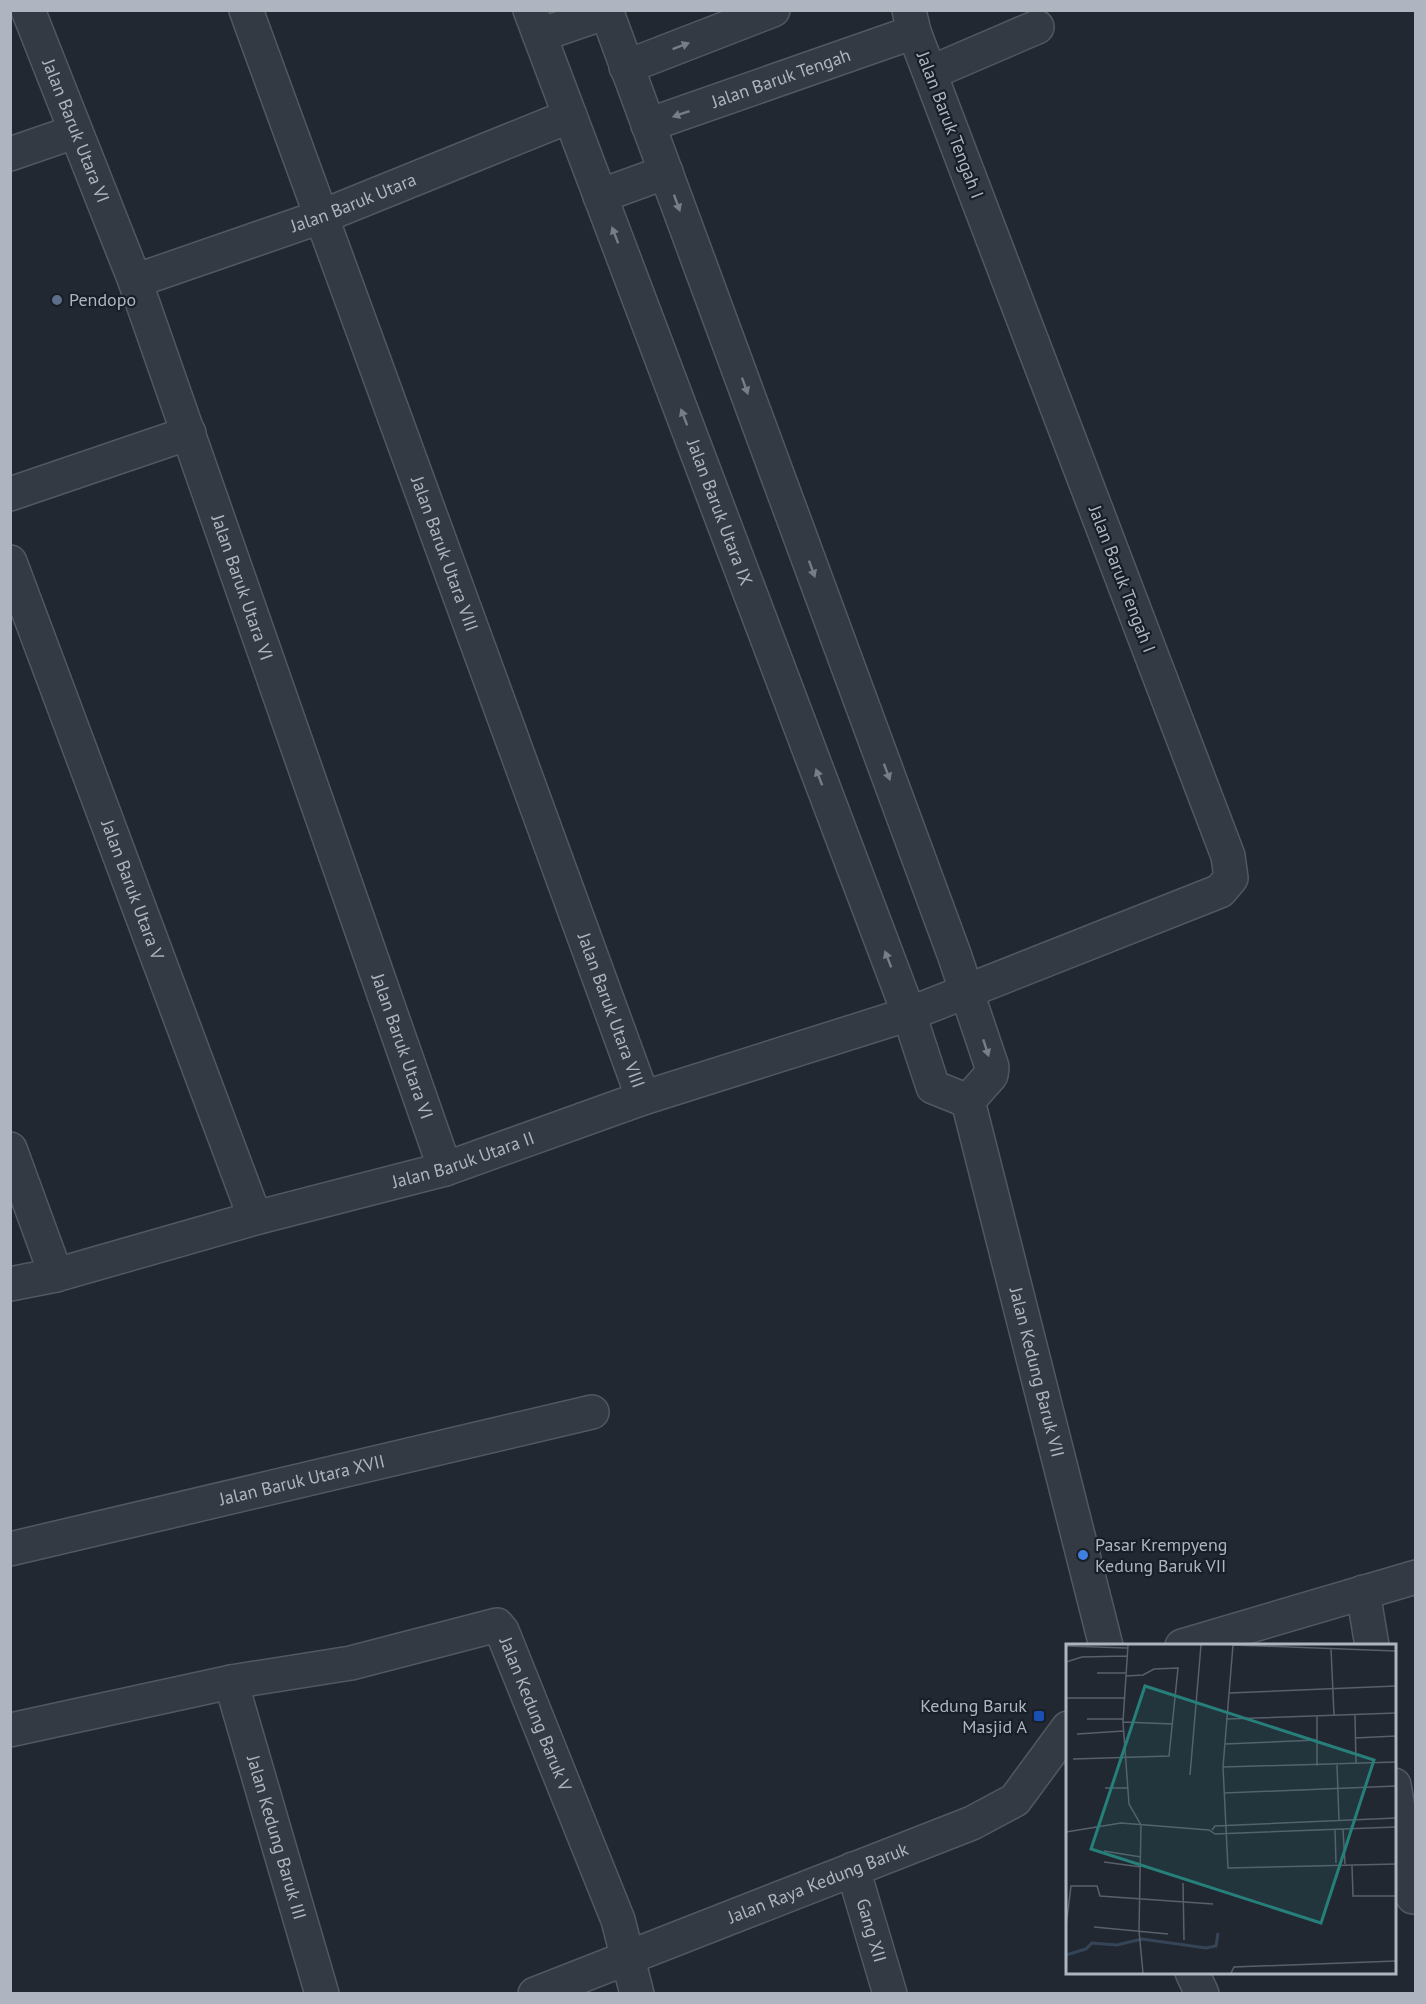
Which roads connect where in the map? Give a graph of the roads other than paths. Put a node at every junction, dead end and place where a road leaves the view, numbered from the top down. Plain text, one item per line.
1 (28, 10) edge
2 (246, 10) edge
3 (773, 10) edge
4 (607, 11) edge
5 (912, 21) edge
6 (535, 23) edge
7 (1037, 27) dead end
8 (626, 67) junction
9 (930, 73) junction
10 (570, 116) junction
11 (648, 125) junction
12 (74, 132) junction
13 (10, 154) edge
14 (666, 172) junction
15 (600, 196) junction
16 (323, 216) junction
17 (135, 281) junction
18 (189, 433) junction
19 (10, 494) edge
20 (10, 562) edge
21 (967, 992) junction
22 (909, 1014) junction
23 (643, 1098) junction
24 (968, 1101) junction
25 (10, 1149) edge
26 (445, 1169) junction
27 (255, 1218) junction
28 (56, 1275) junction
29 (10, 1284) edge
30 (592, 1412) dead end
31 (10, 1549) edge
32 (1416, 1577) edge
33 (1363, 1592) junction
34 (1105, 1644) edge
35 (1189, 1644) edge
36 (1372, 1644) edge
37 (231, 1682) junction
38 (10, 1730) edge
39 (1066, 1731) edge
40 (1396, 1791) edge
41 (853, 1869) junction
42 (1413, 1897) dead end
43 (628, 1959) junction
44 (1193, 1974) edge
45 (322, 1994) edge
46 (535, 1994) edge
47 (637, 1994) edge
48 (890, 1994) edge
49 (1202, 1994) edge

1 - 12 street, Jalan Baruk Utara VI
2 - 16 street, Jalan Baruk Utara VIII
8 -> 3 street
4 - 6 street
4 - 8 street
5 - 9 street, Jalan Baruk Tengah I
5 -> 11 street, Jalan Baruk Tengah
6 - 10 street, Jalan Baruk Utara IX
7 - 9 street
8 - 11 street
9 - 21 street, Jalan Baruk Tengah I
10 - 15 street, Jalan Baruk Utara IX
10 - 16 street, Jalan Baruk Utara
11 - 14 street
12 - 13 street
12 - 17 street, Jalan Baruk Utara VI
14 - 15 street
14 -> 21 street
22 -> 15 street, Jalan Baruk Utara IX
16 - 17 street, Jalan Baruk Utara
16 - 23 street, Jalan Baruk Utara VIII
17 - 18 street, Jalan Baruk Utara VI
18 - 19 street
18 - 26 street, Jalan Baruk Utara VI
20 - 27 street, Jalan Baruk Utara V
21 - 22 street, Jalan Baruk Utara II
21 -> 24 street
22 - 23 street, Jalan Baruk Utara II
22 - 24 street
23 - 26 street, Jalan Baruk Utara II
24 - 34 street, Jalan Kedung Baruk VII
25 - 28 street
26 - 27 street, Jalan Baruk Utara II
27 - 28 street, Jalan Baruk Utara II
28 - 29 street, Jalan Baruk Utara II
30 - 31 street, Jalan Baruk Utara XVII
32 - 33 street
33 - 35 street
33 - 36 street
37 - 38 street
37 - 43 street, Jalan Kedung Baruk V
37 - 45 street, Jalan Kedung Baruk III
39 - 41 street, Jalan Raya Kedung Baruk
40 - 42 street
41 - 43 street, Jalan Raya Kedung Baruk
41 - 48 street, Gang XII
43 - 46 street, Jalan Raya Kedung Baruk
43 - 47 street
44 - 49 street

